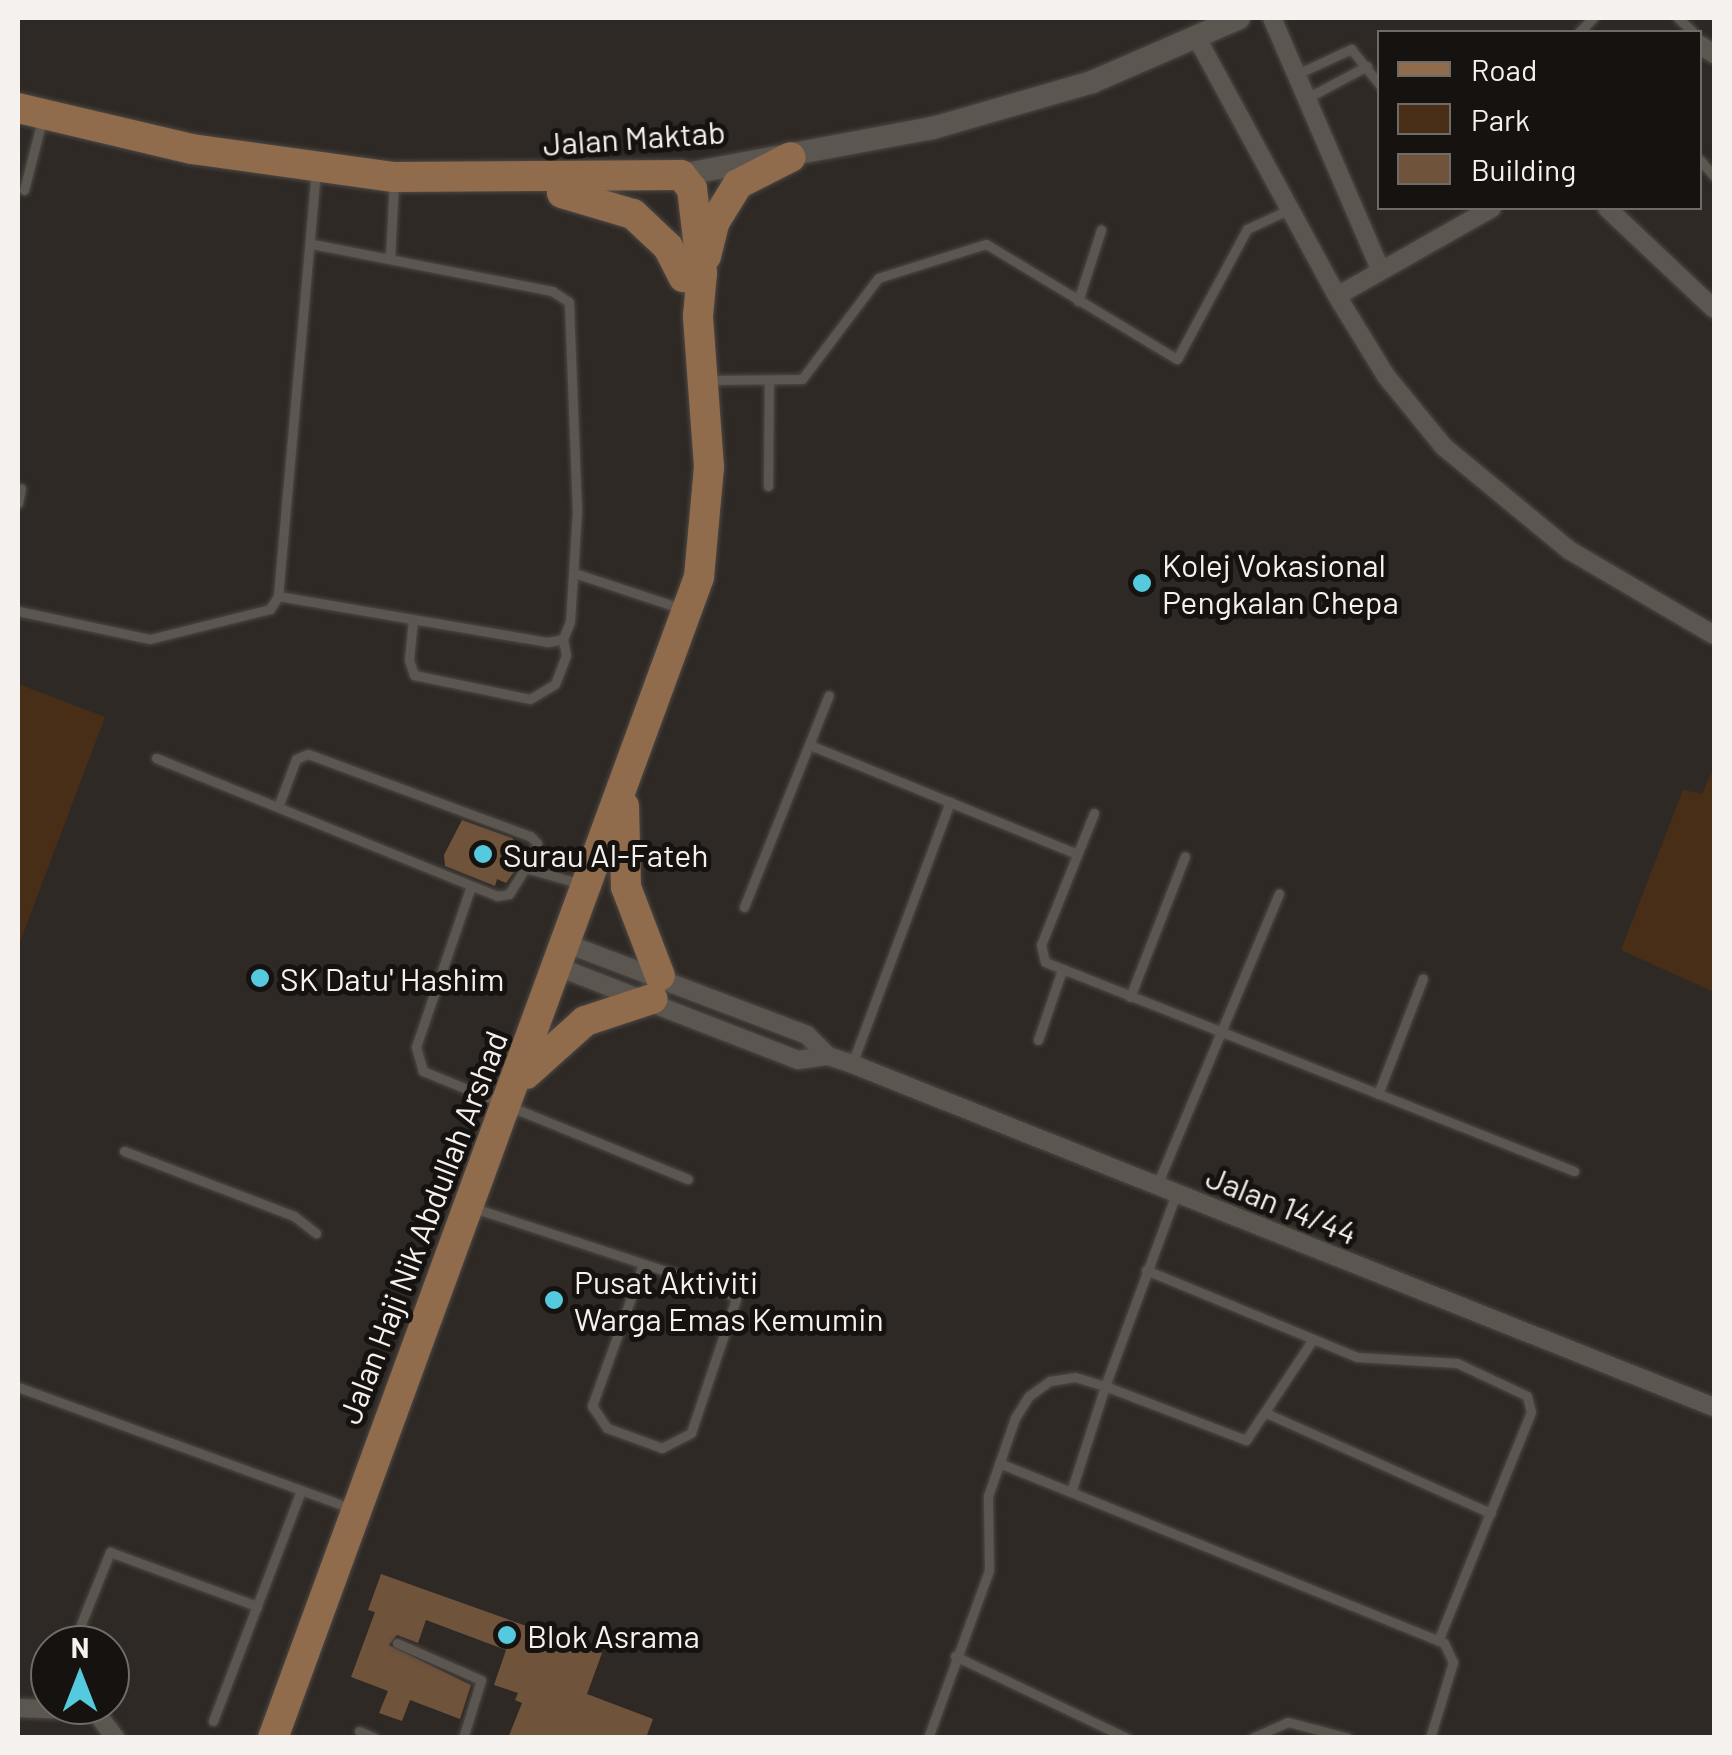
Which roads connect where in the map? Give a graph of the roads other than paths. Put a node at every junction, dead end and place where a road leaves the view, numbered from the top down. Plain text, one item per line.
1 (1240, 18) edge
2 (1272, 18) edge
3 (1198, 40) junction
4 (1367, 66) junction
5 (1297, 74) junction
6 (1377, 81) edge
7 (1307, 98) junction
8 (31, 111) edge
9 (791, 157) junction
10 (316, 168) junction
11 (682, 174) junction
12 (394, 177) junction
13 (450, 182) junction
14 (24, 190) dead end
15 (1290, 209) junction
16 (1608, 210) edge
17 (1466, 214) edge
18 (1101, 230) dead end
19 (312, 244) junction
20 (390, 258) junction
21 (1381, 271) junction
22 (693, 275) junction
23 (1337, 296) junction
24 (1078, 301) junction
25 (1714, 310) edge
26 (702, 380) junction
27 (769, 380) junction
28 (768, 486) dead end
29 (21, 488) dead end
30 (18, 503) edge
31 (574, 573) junction
32 (278, 596) junction
33 (688, 610) junction
34 (18, 611) edge
35 (413, 619) junction
36 (1714, 636) edge
37 (563, 638) junction
38 (829, 695) dead end
39 (810, 744) junction
40 (638, 745) junction
41 (156, 758) dead end
42 (950, 802) junction
43 (278, 807) junction
44 (1094, 813) dead end
45 (1077, 854) junction
46 (1185, 856) dead end
47 (531, 868) junction
48 (586, 885) junction
49 (471, 886) junction
50 (1280, 893) dead end
51 (744, 907) dead end
52 (561, 955) junction
53 (1062, 970) junction
54 (1424, 978) dead end
55 (656, 988) junction
56 (1130, 997) junction
57 (1224, 1034) junction
58 (1038, 1040) dead end
59 (828, 1056) junction
60 (852, 1064) junction
61 (1378, 1094) junction
62 (508, 1107) junction
63 (124, 1151) dead end
64 (1574, 1171) dead end
65 (688, 1178) dead end
66 (1156, 1186) junction
67 (1176, 1194) junction
68 (467, 1206) junction
69 (316, 1233) dead end
70 (643, 1264) junction
71 (1146, 1270) junction
72 (1313, 1339) junction
73 (1105, 1386) junction
74 (18, 1387) edge
75 (1714, 1407) edge
76 (1266, 1413) junction
77 (999, 1463) junction
78 (301, 1491) junction
79 (1071, 1492) junction
80 (354, 1509) junction
81 (1490, 1513) junction
82 (256, 1606) junction
83 (81, 1624) dead end
84 (1438, 1640) junction
85 (397, 1642) dead end
86 (955, 1656) junction
87 (288, 1698) junction
88 (18, 1708) edge
89 (212, 1721) dead end
90 (358, 1731) dead end
91 (115, 1738) edge
92 (272, 1738) edge
93 (284, 1738) edge
94 (375, 1738) edge
95 (463, 1738) edge
96 (928, 1738) edge
97 (1128, 1738) edge
98 (1252, 1738) edge
99 (1348, 1738) edge
100 (1430, 1738) edge

1 - 3 street, Jalan Maktab
2 - 5 street
3 - 9 street, Jalan Maktab
3 - 15 street
4 - 5 lane
4 - 6 lane
4 - 7 lane
5 - 7 street
7 - 21 street
8 - 10 main road, Jalan Maktab
8 - 14 lane
9 - 11 street, Jalan Maktab
9 - 22 main road
10 - 12 main road, Jalan Maktab
10 - 19 lane
11 - 13 main road, Jalan Maktab
11 - 22 main road, Jalan Haji Nik Abdullah Arshad
12 - 13 main road, Jalan Maktab
12 - 20 lane
13 - 22 main road
15 - 23 street
15 - 24 lane
16 - 25 street
17 - 21 street
18 - 24 lane
19 - 20 lane
19 - 32 lane
20 - 31 lane
21 - 23 street
22 - 26 main road, Jalan Haji Nik Abdullah Arshad
23 - 36 street
24 - 27 lane
26 - 27 lane
26 - 33 main road, Jalan Haji Nik Abdullah Arshad
27 - 28 lane
29 - 30 lane
31 - 33 lane
31 - 37 lane
32 - 34 lane
32 - 35 lane
33 - 40 main road, Jalan Haji Nik Abdullah Arshad
35 - 37 lane
35 - 37 lane
38 - 39 lane
39 - 42 lane
39 - 51 lane
40 - 48 main road, Jalan Haji Nik Abdullah Arshad
40 - 55 main road
41 - 43 lane
42 - 45 lane
42 - 60 lane
43 - 47 lane
43 - 49 lane
44 - 45 lane
45 - 53 lane
46 - 56 lane
47 - 48 lane
47 - 49 lane
48 - 52 main road, Jalan Haji Nik Abdullah Arshad
49 - 62 lane
50 - 57 lane
52 - 55 street, Jalan 14/44
52 - 62 main road, Jalan Haji Nik Abdullah Arshad
53 - 56 lane
53 - 58 lane
54 - 61 lane
55 - 59 street, Jalan 14/44
55 - 59 street, Jalan 14/44
55 - 62 main road
56 - 57 lane
57 - 61 lane
57 - 66 lane
59 - 60 street, Jalan 14/44
60 - 66 street, Jalan 14/44
61 - 64 lane
62 - 65 lane
62 - 68 main road, Jalan Haji Nik Abdullah Arshad
63 - 69 lane
66 - 67 street, Jalan 14/44
67 - 71 lane
67 - 75 street, Jalan 14/44
68 - 70 lane
68 - 80 main road, Jalan Haji Nik Abdullah Arshad
70 - 70 lane
71 - 72 lane
71 - 73 lane
72 - 76 lane
72 - 81 lane
73 - 76 lane
73 - 77 lane
73 - 79 lane
74 - 78 lane
76 - 81 lane
77 - 79 lane
77 - 86 lane
78 - 80 lane
78 - 82 lane
79 - 84 lane
80 - 87 main road, Jalan Haji Nik Abdullah Arshad
81 - 84 lane
82 - 83 lane
82 - 89 lane
84 - 100 lane
85 - 95 lane
86 - 96 lane
86 - 97 lane
87 - 92 main road, Jalan Haji Nik Abdullah Arshad
87 - 93 main road, Jalan Haji Nik Abdullah Arshad
88 - 91 street
90 - 94 lane
98 - 99 lane

